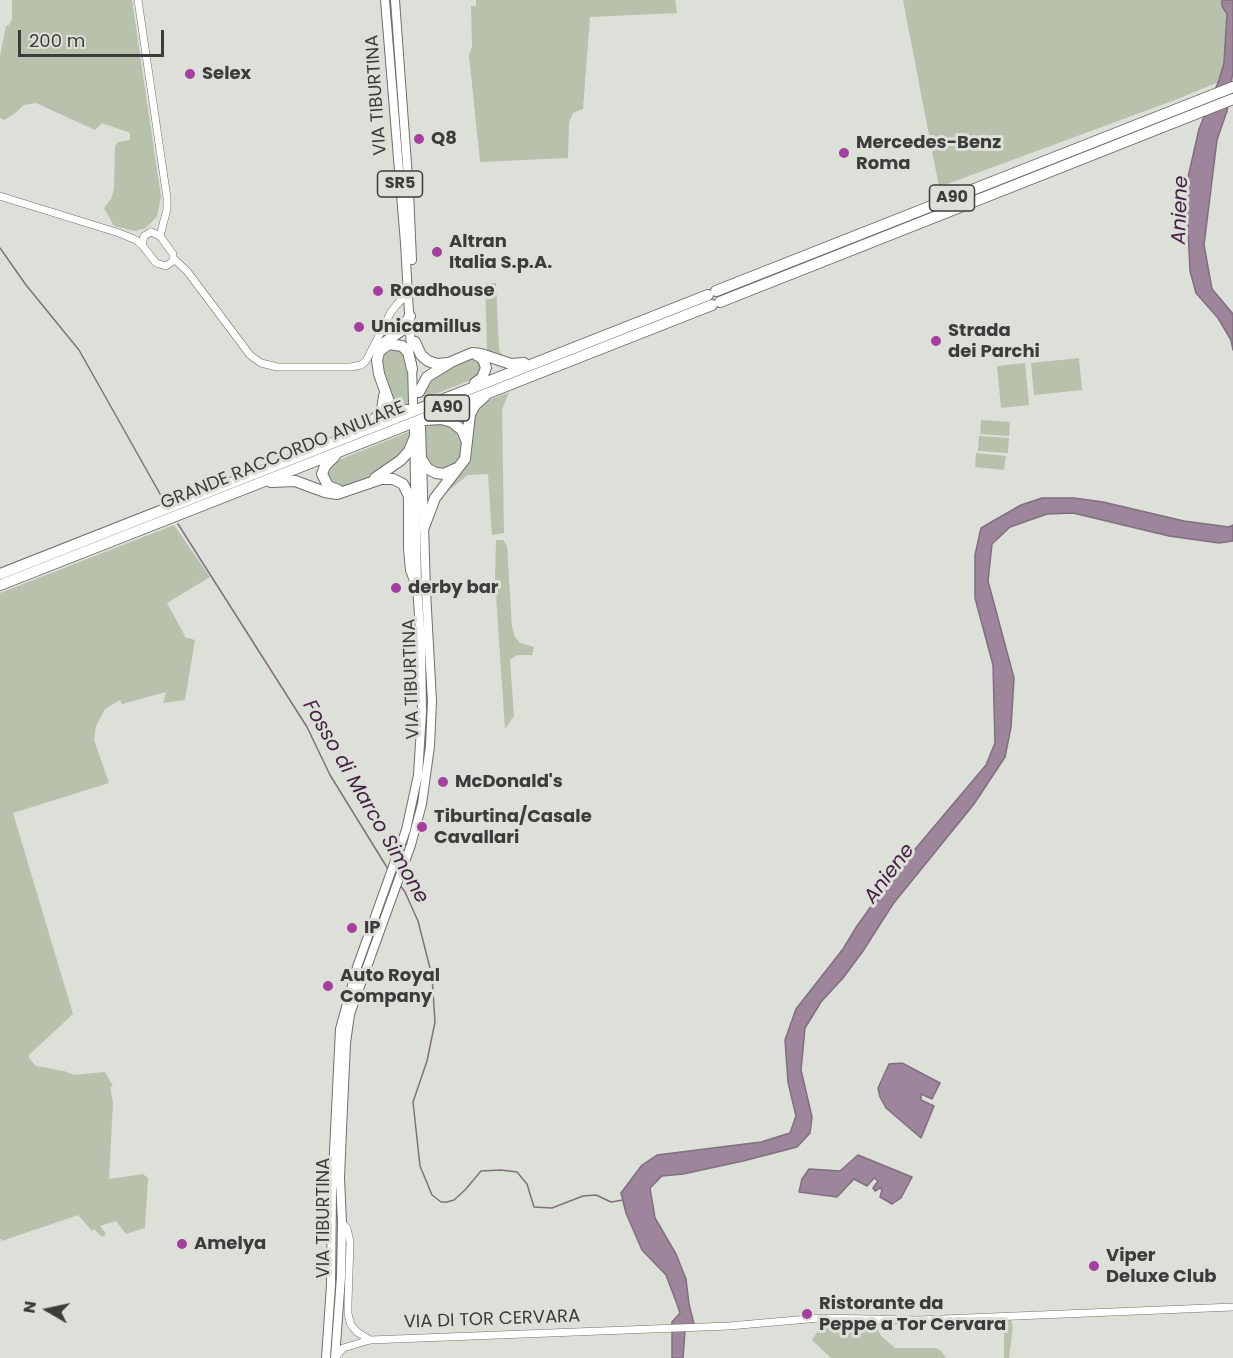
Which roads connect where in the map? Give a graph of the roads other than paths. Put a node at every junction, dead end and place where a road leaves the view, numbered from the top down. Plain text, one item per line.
1 (138, 0) edge
2 (386, 0) edge
3 (395, 0) edge
4 (1233, 87) edge
5 (1233, 99) edge
6 (1190, 110) junction
7 (0, 196) edge
8 (164, 216) junction
9 (147, 233) junction
10 (125, 235) junction
11 (160, 236) junction
12 (142, 245) junction
13 (174, 259) junction
14 (409, 295) junction
15 (714, 298) junction
16 (410, 316) junction
17 (415, 342) junction
18 (472, 353) junction
19 (377, 355) junction
20 (548, 358) junction
21 (451, 362) junction
22 (412, 369) junction
23 (465, 390) junction
24 (490, 392) junction
25 (384, 393) junction
26 (419, 400) junction
27 (417, 428) junction
28 (364, 429) junction
29 (468, 446) junction
30 (342, 450) junction
31 (422, 460) junction
32 (460, 466) junction
33 (260, 483) junction
34 (367, 483) junction
35 (353, 488) junction
36 (179, 509) junction
37 (159, 517) junction
38 (424, 527) junction
39 (0, 574) edge
40 (0, 585) edge
41 (417, 589) junction
42 (340, 1078) junction
43 (342, 1223) junction
44 (336, 1286) junction
45 (348, 1303) junction
46 (1233, 1307) edge
47 (370, 1340) junction
48 (326, 1358) edge
49 (335, 1358) edge

1 - 8 street
2 - 14 main road, VIA TIBURTINA / SR5
3 - 17 main road, VIA TIBURTINA
4 - 6 highway, GRANDE RACCORDO ANULARE / A90
5 - 6 highway, GRANDE RACCORDO ANULARE / A90
6 - 15 highway, GRANDE RACCORDO ANULARE / A90
7 - 10 street
8 - 9 street
8 - 11 street
9 - 10 street
9 - 11 street
9 - 12 street
10 - 12 street
11 - 13 street
12 - 13 street
13 - 14 street
14 - 16 main road, VIA TIBURTINA / SR5
15 - 20 highway, GRANDE RACCORDO ANULARE / A90
15 - 24 highway, GRANDE RACCORDO ANULARE / A90
16 - 19 highway
16 - 22 main road, VIA TIBURTINA / SR5
17 - 21 highway
17 - 26 main road, VIA TIBURTINA
18 - 20 highway
18 - 21 highway
18 - 23 highway
19 - 22 highway
19 - 25 highway
20 - 23 highway, GRANDE RACCORDO ANULARE / A90
21 - 26 highway
22 - 26 main road, VIA TIBURTINA / SR5
23 - 26 highway, GRANDE RACCORDO ANULARE / A90
24 - 27 highway, GRANDE RACCORDO ANULARE / A90
24 - 29 highway
25 - 26 highway
25 - 28 highway
26 - 28 highway, GRANDE RACCORDO ANULARE / A90
27 - 29 highway
27 - 30 highway, GRANDE RACCORDO ANULARE / A90
27 - 31 main road, VIA TIBURTINA
27 - 34 highway
27 - 41 main road
28 - 36 highway, GRANDE RACCORDO ANULARE / A90
29 - 32 highway
30 - 33 highway, GRANDE RACCORDO ANULARE / A90
30 - 35 highway
31 - 32 highway
31 - 38 main road, VIA TIBURTINA
32 - 38 highway
33 - 35 highway
33 - 36 highway, GRANDE RACCORDO ANULARE / A90
34 - 35 highway
34 - 41 highway
36 - 37 highway, GRANDE RACCORDO ANULARE / A90
37 - 39 highway, GRANDE RACCORDO ANULARE / A90
37 - 40 highway, GRANDE RACCORDO ANULARE / A90
38 - 42 main road, VIA TIBURTINA
41 - 42 main road, VIA TIBURTINA
42 - 43 main road, VIA TIBURTINA
42 - 44 main road
43 - 44 main road, VIA TIBURTINA
43 - 45 street
44 - 45 street
44 - 48 main road, VIA TIBURTINA
44 - 49 main road, VIA TIBURTINA
45 - 47 street
46 - 47 street, VIA DI TOR CERVARA
47 - 49 street, VIA DI TOR CERVARA

